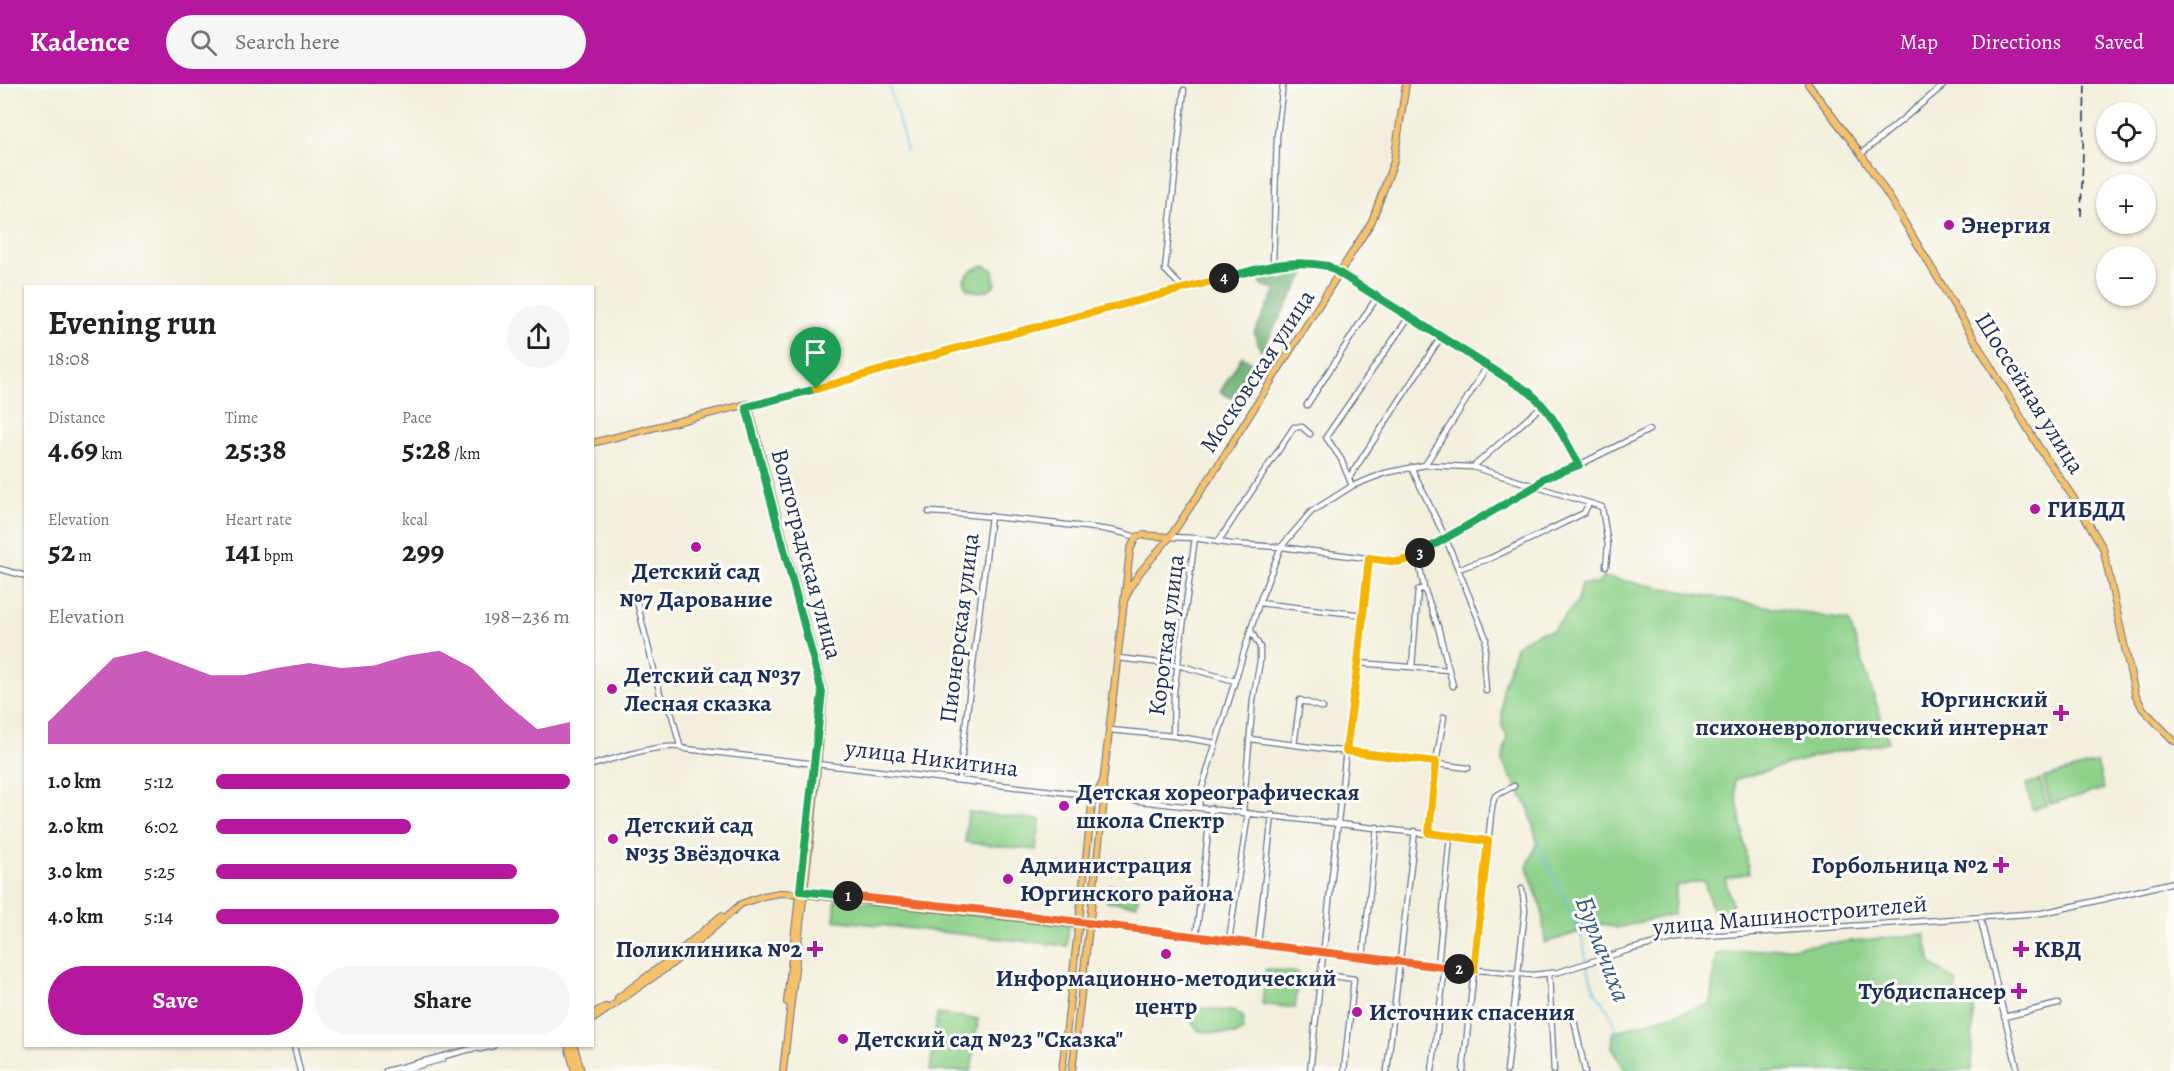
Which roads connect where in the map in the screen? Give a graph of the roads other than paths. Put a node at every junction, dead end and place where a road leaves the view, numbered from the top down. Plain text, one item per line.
1 (1283, 84) edge
2 (1406, 84) edge
3 (1808, 84) edge
4 (1945, 84) edge
5 (1184, 90) dead end
6 (1861, 154) junction
7 (1273, 264) junction
8 (1341, 272) junction
9 (1184, 289) junction
10 (1377, 297) junction
11 (1409, 317) junction
12 (1441, 337) junction
13 (1488, 365) junction
14 (1544, 404) junction
15 (1307, 405) dead end
16 (747, 406) junction
17 (1649, 430) dead end
18 (1310, 434) dead end
19 (594, 444) edge
20 (1425, 465) junction
21 (1579, 465) junction
22 (1411, 467) junction
23 (1473, 467) junction
24 (1349, 478) junction
25 (1352, 486) junction
26 (1536, 486) junction
27 (1588, 503) junction
28 (929, 512) dead end
29 (991, 516) junction
30 (1156, 536) junction
31 (1136, 537) junction
32 (1170, 537) junction
33 (1195, 538) junction
34 (1446, 539) junction
35 (1218, 542) junction
36 (1161, 548) junction
37 (1281, 548) junction
38 (1418, 557) junction
39 (1369, 558) junction
40 (1606, 566) dead end
41 (1127, 568) junction
42 (1458, 569) junction
43 (0, 570) edge
44 (1141, 571) junction
45 (24, 576) edge
46 (1424, 588) junction
47 (1124, 601) junction
48 (637, 602) dead end
49 (1259, 603) junction
50 (1363, 615) junction
51 (1251, 631) junction
52 (1118, 658) junction
53 (1358, 663) junction
54 (1178, 665) junction
55 (1412, 667) junction
56 (1449, 670) junction
57 (1235, 681) junction
58 (1453, 686) dead end
59 (1486, 691) dead end
60 (1323, 708) dead end
61 (1444, 717) dead end
62 (1110, 730) junction
63 (1173, 735) junction
64 (1250, 739) junction
65 (2174, 741) edge
66 (1216, 744) junction
67 (1294, 745) junction
68 (680, 746) junction
69 (1346, 751) junction
70 (1436, 762) junction
71 (816, 763) junction
72 (594, 764) edge
73 (1468, 768) dead end
74 (959, 779) junction
75 (1103, 783) junction
76 (1514, 786) dead end
77 (1093, 795) junction
78 (1104, 797) junction
79 (1198, 806) junction
80 (1211, 808) junction
81 (1246, 812) junction
82 (1272, 815) junction
83 (1338, 823) junction
84 (1377, 827) junction
85 (1415, 831) junction
86 (1429, 833) junction
87 (1450, 836) junction
88 (1488, 841) junction
89 (2174, 882) edge
90 (1522, 889) dead end
91 (801, 892) junction
92 (1980, 917) junction
93 (1078, 924) junction
94 (1089, 925) junction
95 (1196, 937) junction
96 (1229, 941) junction
97 (1258, 944) junction
98 (1323, 952) junction
99 (1363, 957) junction
100 (1400, 963) junction
101 (1438, 966) junction
102 (1445, 967) junction
103 (1474, 970) junction
104 (1320, 974) junction
105 (1549, 974) junction
106 (1518, 975) junction
107 (2058, 1004) dead end
108 (594, 1013) edge
109 (2004, 1017) junction
110 (594, 1019) edge
111 (1574, 1020) dead end
112 (294, 1047) edge
113 (479, 1047) edge
114 (489, 1047) edge
115 (568, 1047) edge
116 (574, 1047) edge
117 (300, 1071) edge
118 (386, 1071) edge
119 (400, 1071) edge
120 (575, 1071) edge
121 (581, 1071) edge
122 (781, 1071) edge
123 (1062, 1071) edge
124 (1072, 1071) edge
125 (1310, 1071) edge
126 (1344, 1071) edge
127 (1387, 1071) edge
128 (1432, 1071) edge
129 (1463, 1071) edge
130 (1507, 1071) edge
131 (1554, 1071) edge
132 (1585, 1071) edge
133 (2018, 1071) edge

1 - 7 street
2 - 8 main road, Московская улица
3 - 6 main road, Шоссейная улица
4 - 6 street
5 - 9 street
6 - 65 main road, Шоссейная улица
7 - 8 street
7 - 9 street
8 - 10 street
8 - 32 main road, Московская улица
9 - 16 street
10 - 11 street
10 - 15 street
11 - 12 street
11 - 24 street
12 - 13 street
12 - 24 street
13 - 14 street
13 - 20 street
14 - 21 street
14 - 23 street
16 - 19 main road
16 - 71 main road, Волгоградская улица
17 - 21 street
18 - 35 street
20 - 22 street
20 - 23 street
21 - 26 street
22 - 25 street
22 - 34 street
23 - 26 street
24 - 25 street
25 - 37 street
26 - 27 street
26 - 34 street
27 - 40 street
27 - 42 street
28 - 29 street
29 - 31 street
29 - 74 street, Пионерская улица
30 - 31 main road
30 - 32 main road
30 - 36 main road
31 - 41 main road, Московская улица
32 - 33 street
32 - 36 main road, Московская улица
33 - 35 street
33 - 54 street, Короткая улица
34 - 38 street
34 - 42 street
35 - 37 street
36 - 44 main road, Московская улица
37 - 39 street
37 - 49 street
38 - 39 street
38 - 46 street
39 - 50 street
41 - 44 main road
41 - 47 main road, Московская улица
42 - 59 street
43 - 45 street
44 - 47 main road, Московская улица
46 - 55 street
46 - 56 street
47 - 52 main road, Московская улица
48 - 68 street
49 - 50 street
49 - 51 street
50 - 53 street
51 - 57 street
51 - 64 street
52 - 54 street
52 - 62 main road, Московская улица
53 - 55 street
53 - 69 street
54 - 57 street
54 - 63 street, Короткая улица
55 - 56 street
56 - 58 street
57 - 66 street
60 - 67 street
61 - 70 street
62 - 63 street
62 - 75 main road, Московская улица
63 - 66 street
64 - 67 street
64 - 81 street
66 - 79 street
67 - 69 street
68 - 71 street, улица Никитина
68 - 72 street, улица Никитина
69 - 70 street
69 - 83 street
70 - 73 street
70 - 86 street
71 - 74 street, улица Никитина
71 - 91 main road, Волгоградская улица
74 - 77 street, улица Никитина
75 - 77 main road
75 - 78 main road, Московская улица
76 - 88 street
77 - 78 street, улица Никитина
77 - 93 main road
78 - 79 street
78 - 94 main road, Московская улица
79 - 80 street
80 - 81 street
80 - 95 street
81 - 82 street
81 - 96 street
82 - 83 street
82 - 97 street
83 - 84 street
83 - 98 street
84 - 85 street
84 - 99 street
85 - 86 street
85 - 100 street
86 - 87 street
87 - 88 street
87 - 101 street
88 - 103 street
89 - 92 street, улица Машиностроителей
90 - 106 street
91 - 93 main road, улица Машиностроителей
91 - 108 main road, улица Машиностроителей
91 - 110 main road
91 - 122 main road
91 - 122 main road, Волгоградская улица
92 - 105 street, улица Машиностроителей
92 - 109 street
93 - 94 main road, улица Машиностроителей
93 - 123 main road
94 - 95 street, улица Машиностроителей
94 - 124 main road, Московская улица
95 - 96 street, улица Машиностроителей
96 - 97 street, улица Машиностроителей
97 - 98 street, улица Машиностроителей
98 - 99 street, улица Машиностроителей
98 - 104 street
99 - 100 street, улица Машиностроителей
100 - 101 street, улица Машиностроителей
100 - 127 street
101 - 102 street, улица Машиностроителей
102 - 103 street, улица Машиностроителей
102 - 128 street
103 - 106 street, улица Машиностроителей
103 - 129 street
104 - 125 street
104 - 126 street
105 - 106 street, улица Машиностроителей
105 - 131 street
106 - 130 street
107 - 109 street
109 - 133 street
111 - 132 street
112 - 117 street
113 - 118 street
114 - 119 street
115 - 120 main road
116 - 121 main road

